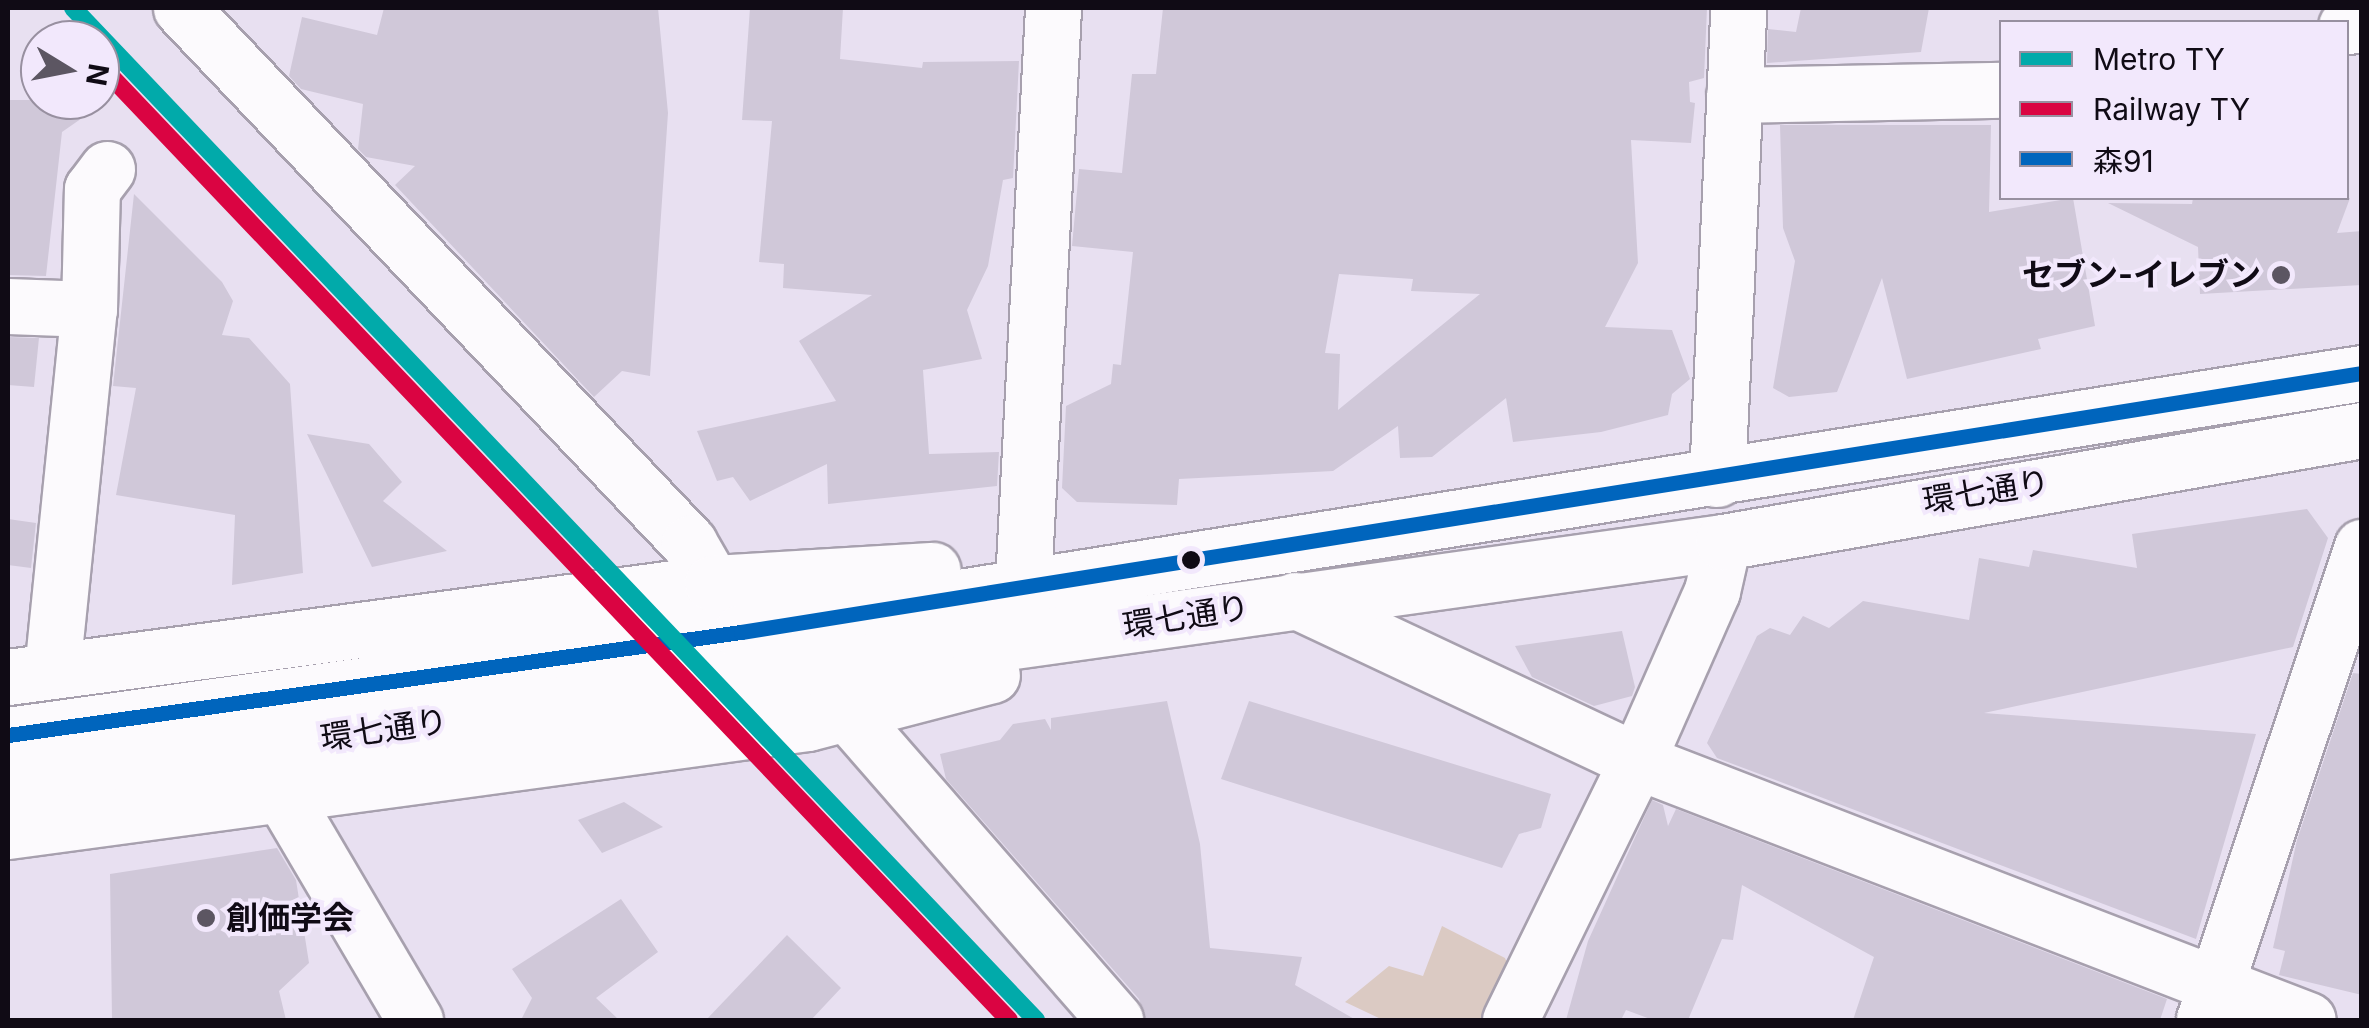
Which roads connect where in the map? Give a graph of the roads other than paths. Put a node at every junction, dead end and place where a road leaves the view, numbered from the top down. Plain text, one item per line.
1 (181, 8) edge
2 (1053, 8) edge
3 (1738, 8) edge
4 (225, 43) edge
5 (1999, 90) edge
6 (1734, 95) junction
7 (107, 169) dead end
8 (8, 306) edge
9 (89, 309) junction
10 (2362, 373) edge
11 (2362, 430) edge
12 (1716, 480) junction
13 (1723, 542) junction
14 (2362, 547) edge
15 (1024, 564) junction
16 (1128, 568) junction
17 (712, 583) junction
18 (1295, 600) junction
19 (1136, 625) junction
20 (749, 656) junction
21 (30, 674) edge
22 (828, 719) junction
23 (384, 729) junction
24 (8, 735) edge
25 (1638, 761) junction
26 (8, 781) edge
27 (280, 791) junction
28 (8, 832) edge
29 (2209, 1003) edge
30 (415, 1020) edge
31 (1115, 1020) edge
32 (1510, 1020) edge
33 (2308, 1020) edge

1 - 4 main road
2 - 15 main road
3 - 6 main road
4 - 17 main road
5 - 6 main road
6 - 12 main road
7 - 9 main road
8 - 9 main road
9 - 21 main road
10 - 12 main road, 環七通り
11 - 13 main road, 環七通り
12 - 16 main road, 環七通り
13 - 18 main road, 環七通り
13 - 25 main road
14 - 29 main road
15 - 16 main road
15 - 17 main road
16 - 20 main road, 環七通り
17 - 21 main road
18 - 19 main road, 環七通り
18 - 25 main road
19 - 20 main road, 環七通り
19 - 22 main road
20 - 23 main road, 環七通り
22 - 23 main road
22 - 31 main road
23 - 24 main road, 環七通り
23 - 26 main road, 環七通り
23 - 27 main road
25 - 29 main road
25 - 32 main road
27 - 28 main road
27 - 30 main road
29 - 33 main road

